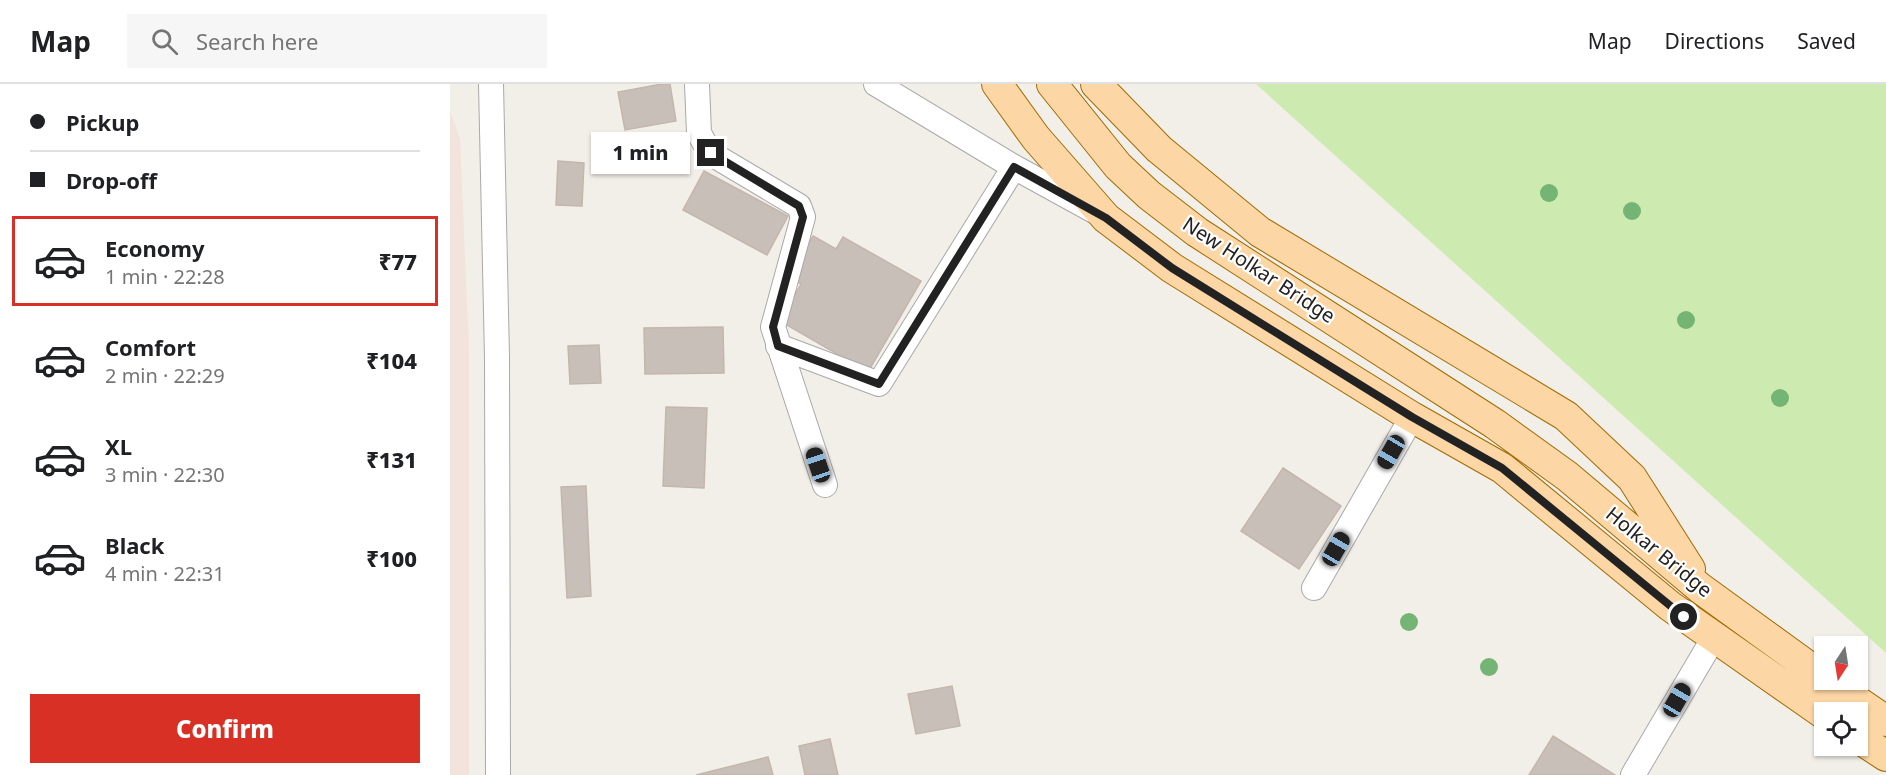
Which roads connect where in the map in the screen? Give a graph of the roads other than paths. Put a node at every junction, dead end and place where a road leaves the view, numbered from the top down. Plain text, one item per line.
1 (491, 84) edge
2 (697, 84) edge
3 (876, 84) edge
4 (997, 84) edge
5 (1052, 84) edge
6 (1096, 84) edge
7 (1014, 167) junction
8 (1106, 218) junction
9 (778, 346) junction
10 (1412, 417) junction
11 (1495, 424) joint
12 (825, 485) dead end
13 (1314, 588) dead end
14 (1700, 588) junction
15 (1713, 639) junction
16 (1814, 671) edge
17 (1841, 690) edge
18 (1814, 707) edge
19 (1886, 721) edge
20 (1868, 744) edge
21 (1886, 756) edge
22 (498, 775) edge
23 (1633, 775) edge

1 - 22 street
2 - 9 street
3 - 7 street
4 - 8 main road
5 - 11 main road, New Holkar Bridge
6 - 14 main road
7 - 8 street
7 - 9 street
8 - 10 main road
9 - 12 street
10 - 13 street
10 - 15 main road
11 - 14 main road, Holkar Bridge
14 - 16 main road, Holkar Bridge
15 - 18 main road
15 - 23 street
17 - 19 main road, Holkar Bridge
20 - 21 main road

